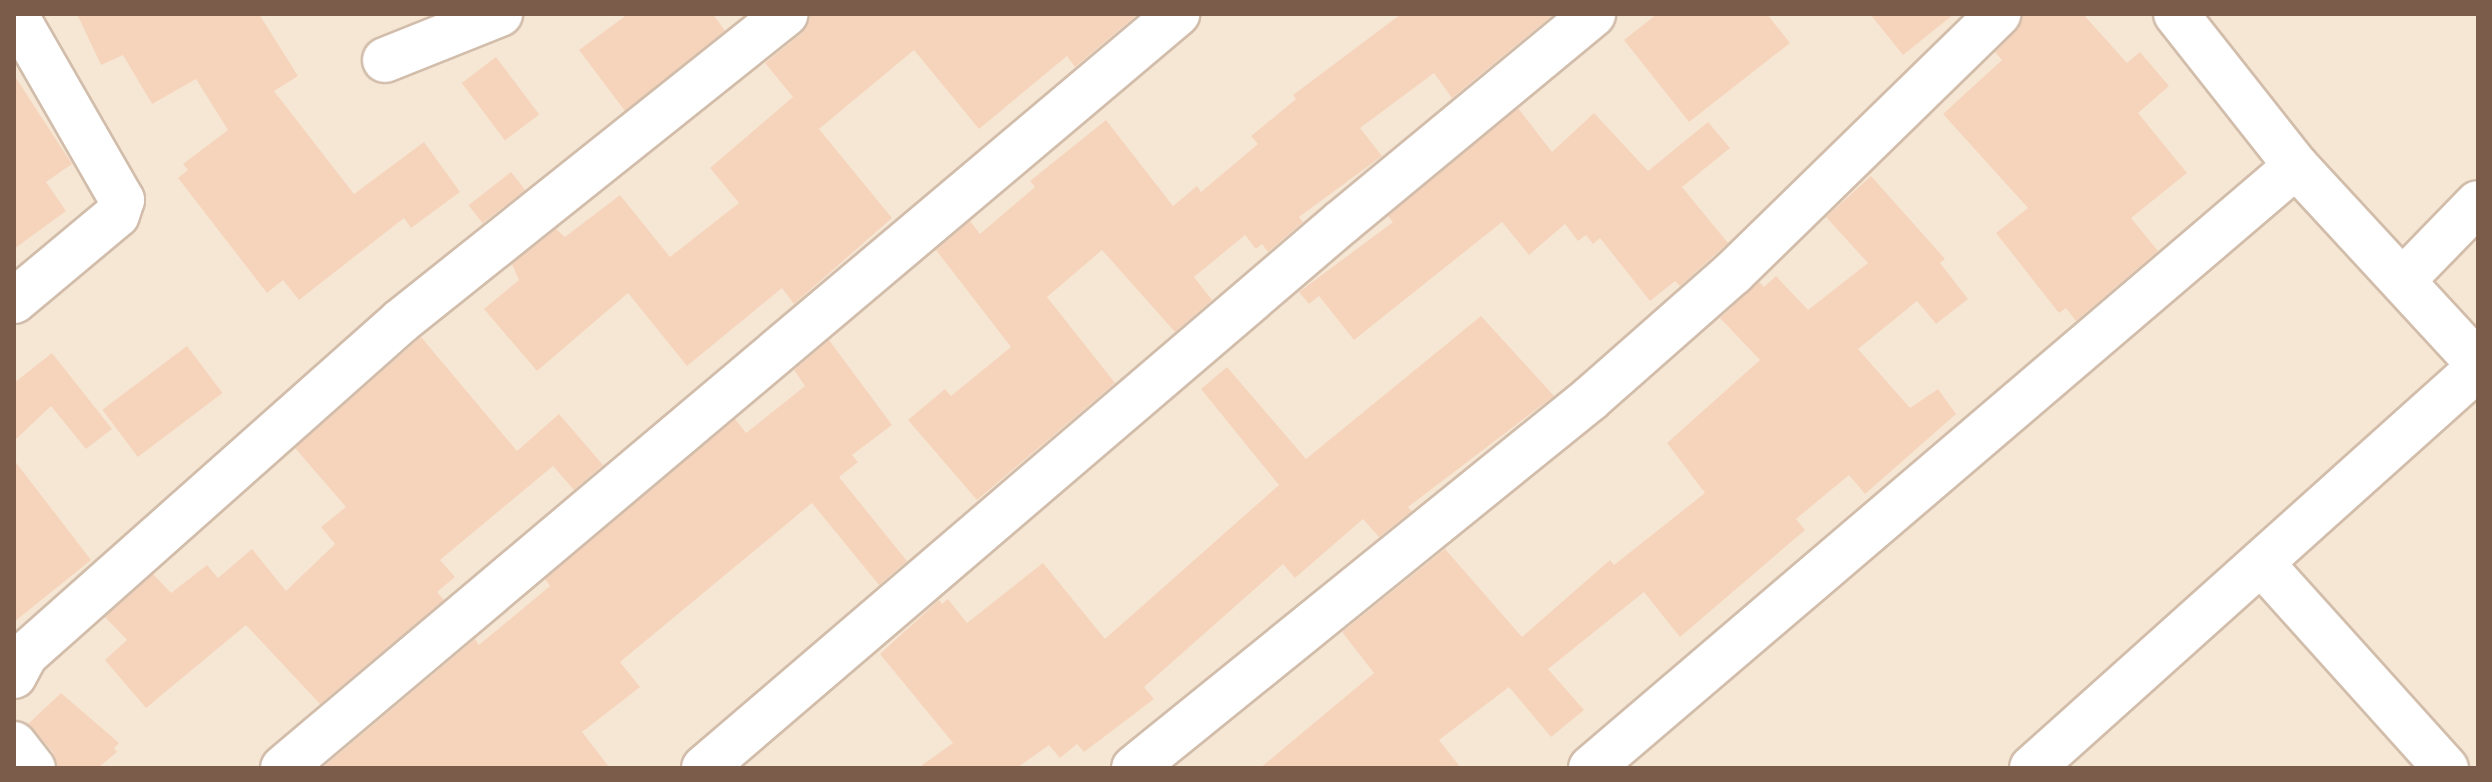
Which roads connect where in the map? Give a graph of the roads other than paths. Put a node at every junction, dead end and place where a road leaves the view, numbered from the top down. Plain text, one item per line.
1 (15, 14) edge
2 (500, 14) edge
3 (786, 14) edge
4 (1177, 14) edge
5 (1593, 14) edge
6 (1998, 14) edge
7 (2176, 14) edge
8 (385, 60) dead end
9 (2296, 166) junction
10 (2478, 203) edge
11 (2403, 280) junction
12 (14, 301) edge
13 (2478, 365) edge
14 (2262, 564) junction
15 (18, 661) edge
16 (14, 744) edge
17 (33, 768) edge
18 (283, 768) edge
19 (704, 768) edge
20 (1134, 768) edge
21 (1591, 768) edge
22 (2032, 768) edge
23 (2446, 768) edge

1 - 12 street
2 - 8 street
3 - 15 street
4 - 18 street
5 - 19 street
6 - 20 street
7 - 9 street
9 - 11 street
9 - 21 street
10 - 11 street
11 - 13 street
13 - 14 street
14 - 22 street
14 - 23 street
16 - 17 street

